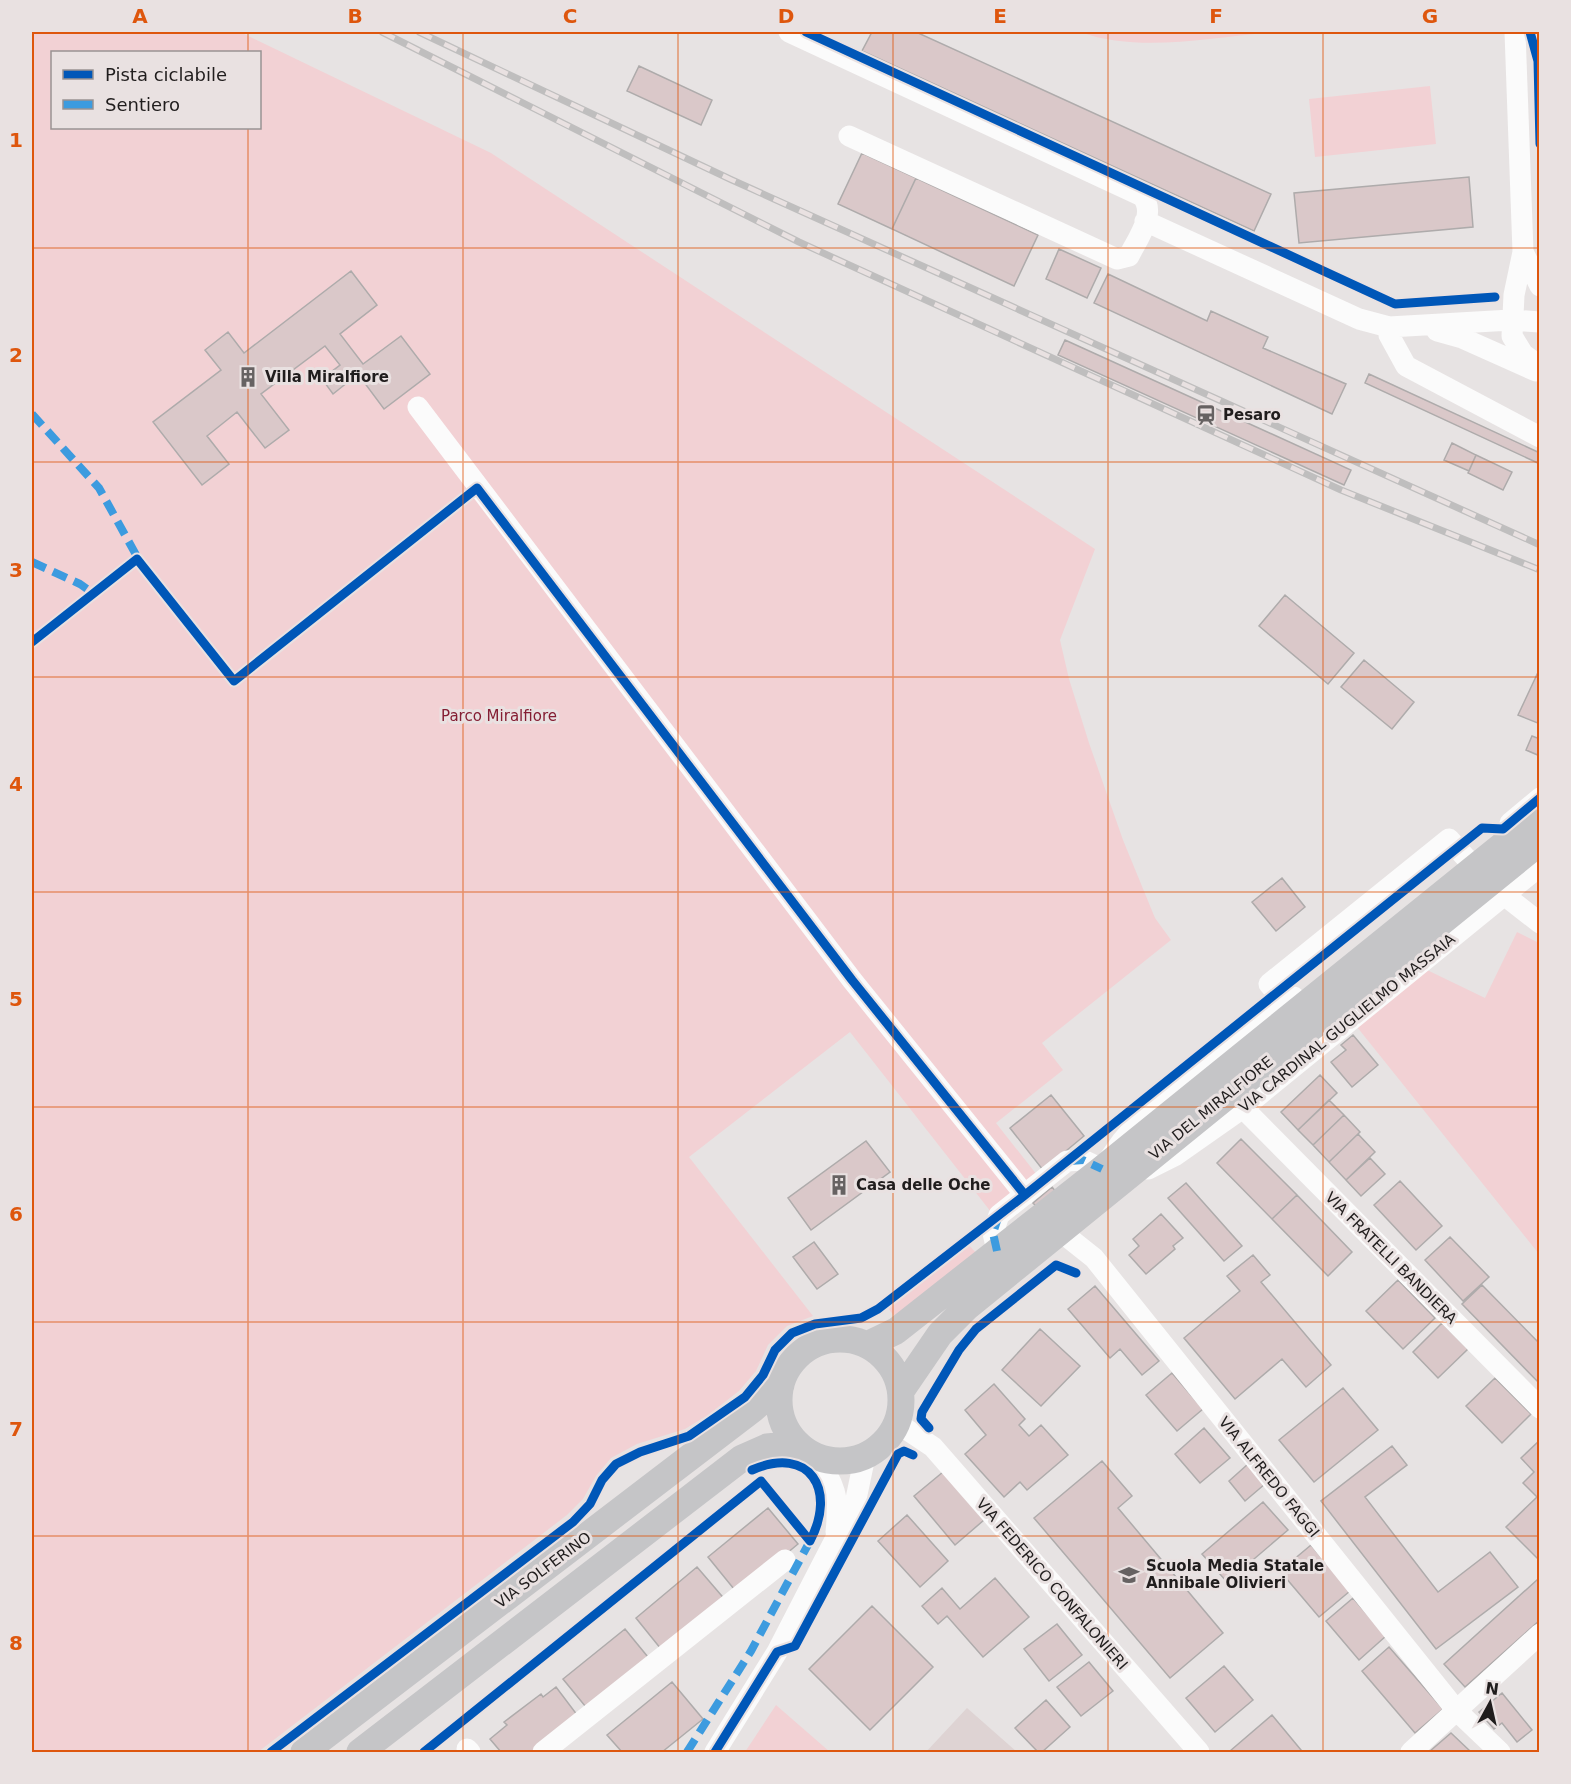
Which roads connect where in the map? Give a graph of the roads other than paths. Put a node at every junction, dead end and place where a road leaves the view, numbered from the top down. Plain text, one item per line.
1 (789, 32) edge
2 (1503, 32) edge
3 (1515, 32) edge
4 (1516, 55) junction
5 (849, 136) dead end
6 (1145, 221) junction
7 (1522, 252) junction
8 (1539, 286) edge
9 (1511, 320) junction
10 (1539, 322) edge
11 (1389, 327) junction
12 (1422, 327) junction
13 (1539, 366) edge
14 (1539, 373) edge
15 (418, 407) dead end
16 (1539, 437) edge
17 (1539, 798) edge
18 (1539, 814) edge
19 (1503, 828) junction
20 (1539, 842) edge
21 (1466, 858) junction
22 (1539, 866) edge
23 (1512, 888) junction
24 (1445, 906) junction
25 (1539, 923) edge
26 (1286, 1004) junction
27 (1243, 1108) junction
28 (1109, 1177) junction
29 (1025, 1195) junction
30 (1060, 1231) junction
31 (997, 1251) junction
32 (867, 1345) junction
33 (781, 1385) junction
34 (901, 1391) junction
35 (1539, 1408) edge
36 (897, 1423) junction
37 (807, 1450) junction
38 (865, 1456) junction
39 (832, 1557) junction
40 (785, 1560) dead end
41 (1539, 1634) edge
42 (1457, 1711) junction
43 (304, 1752) edge
44 (360, 1752) edge
45 (543, 1752) edge
46 (715, 1752) edge
47 (1199, 1752) edge
48 (1411, 1752) edge
49 (1500, 1752) edge

1 - 6 street
2 - 4 street
3 - 4 street
4 - 7 street
5 - 6 street
6 - 11 street
7 - 8 street
7 - 9 street
9 - 10 street
9 - 12 street
9 - 13 street
11 - 12 street
11 - 16 street
12 - 14 street
15 - 29 street
17 - 19 street, VIA DEL MIRALFIORE
18 - 24 main road, VIA DEL MIRALFIORE
19 - 21 street, VIA DEL MIRALFIORE
19 - 23 street
20 - 24 main road, VIA DEL MIRALFIORE
21 - 23 street
21 - 26 street, VIA DEL MIRALFIORE
21 - 26 street
22 - 23 street, VIA CARDINAL GUGLIELMO MASSAIA
23 - 25 street
23 - 27 street, VIA CARDINAL GUGLIELMO MASSAIA
24 - 28 main road, VIA DEL MIRALFIORE
26 - 28 street, VIA DEL MIRALFIORE
27 - 28 street, VIA CARDINAL GUGLIELMO MASSAIA
27 - 35 street, VIA FRATELLI BANDIERA
28 - 29 street
28 - 30 main road, VIA DEL MIRALFIORE
28 - 31 main road, VIA DEL MIRALFIORE
29 - 31 street
30 - 34 main road, VIA DEL MIRALFIORE
30 - 42 street, VIA ALFREDO FAGGI
31 - 32 main road, VIA DEL MIRALFIORE
32 - 33 main road
32 - 34 main road
33 - 37 main road
33 - 43 main road, VIA SOLFERINO
34 - 36 main road
36 - 38 main road
36 - 47 street, VIA FEDERICO CONFALONIERI
37 - 38 main road
37 - 39 street
37 - 44 main road
38 - 39 street
39 - 46 street
40 - 45 street
41 - 42 street
42 - 48 street
42 - 49 street, VIA ALFREDO FAGGI

